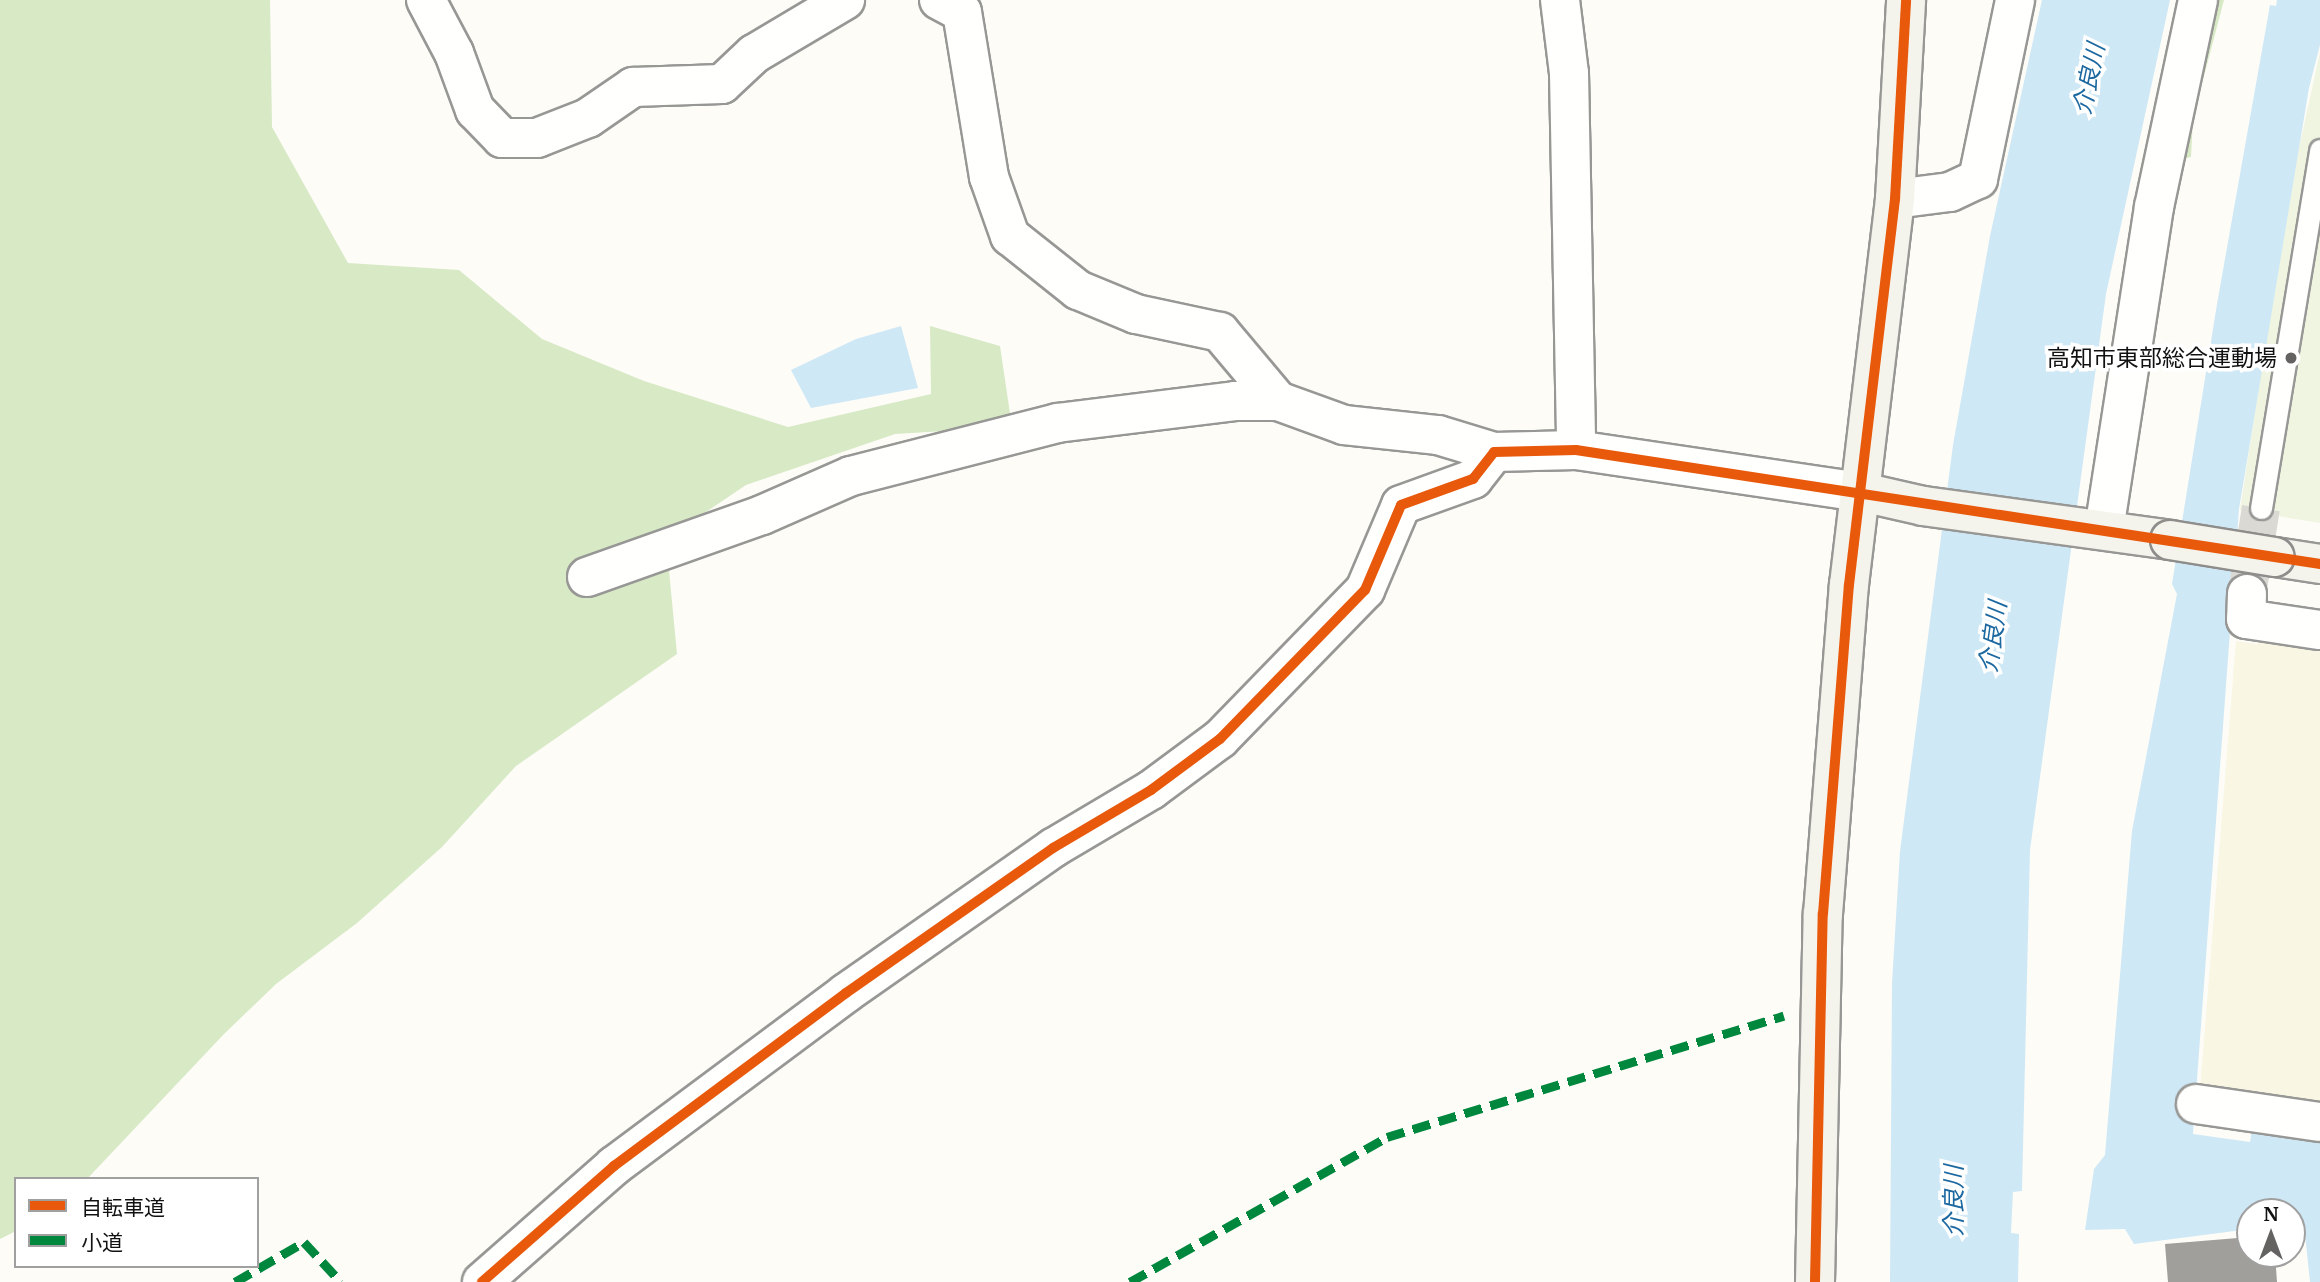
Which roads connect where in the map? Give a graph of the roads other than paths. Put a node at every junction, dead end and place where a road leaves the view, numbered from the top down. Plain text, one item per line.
1 (426, 0) edge
2 (939, 0) edge
3 (1560, 0) edge
4 (1906, 0) edge
5 (2015, 0) edge
6 (2198, 0) edge
7 (821, 6) edge
8 (2320, 150) edge
9 (1895, 199) junction
10 (1278, 401) junction
11 (1576, 450) junction
12 (1494, 452) junction
13 (1862, 492) junction
14 (2261, 508) tunnel mouth
15 (2097, 530) junction
16 (2320, 564) edge
17 (587, 577) dead end
18 (2247, 594) tunnel mouth
19 (2320, 630) edge
20 (2196, 1104) dead end
21 (2320, 1122) edge
22 (482, 1282) edge
23 (1815, 1282) edge

1 - 7 street
2 - 10 street
3 - 11 street
4 - 9 street
5 - 9 street
6 - 15 street
8 - 14 lane
9 - 13 street
10 - 12 street
10 - 17 street
11 - 12 street
11 - 13 street
12 - 22 street
13 - 15 street
13 - 23 street
15 - 16 street, bridge
18 - 19 street
20 - 21 street

